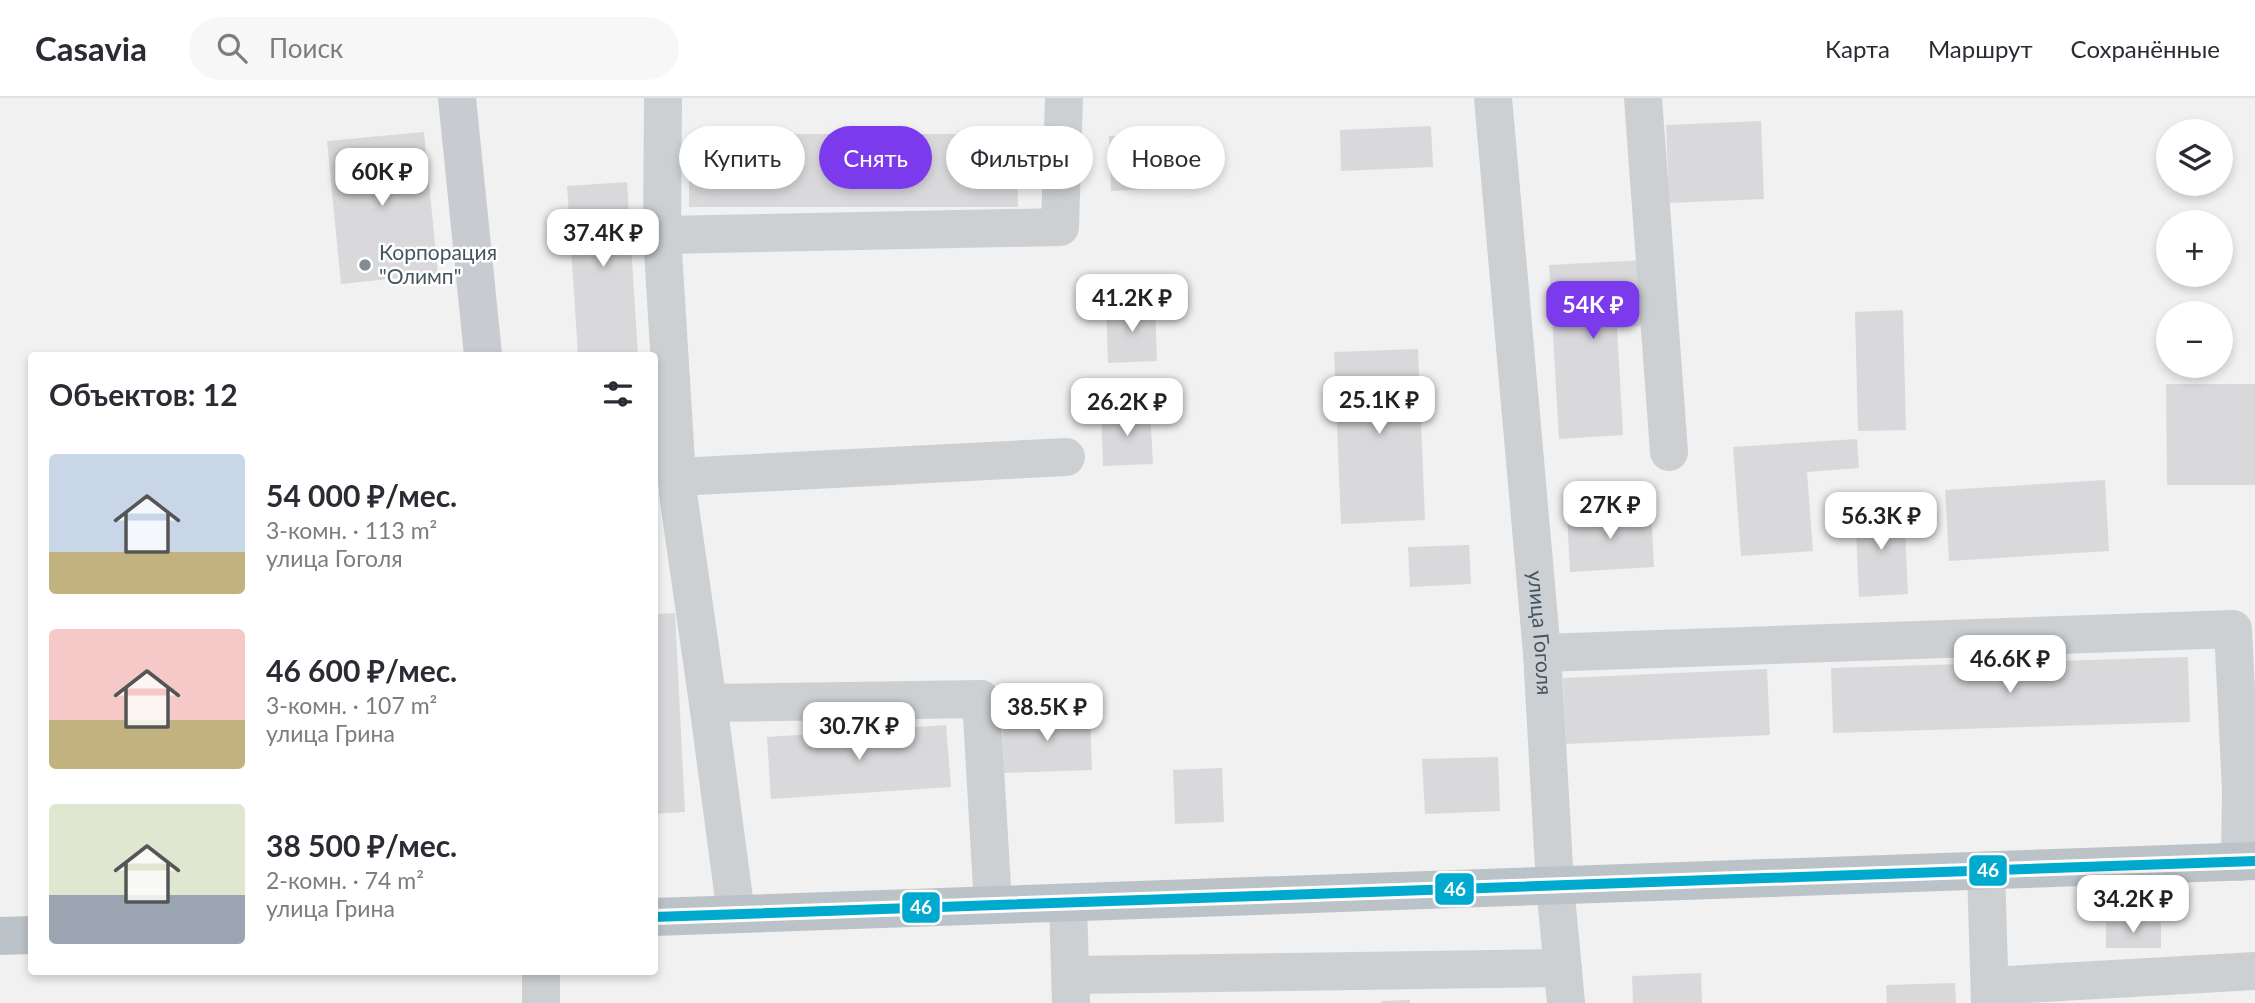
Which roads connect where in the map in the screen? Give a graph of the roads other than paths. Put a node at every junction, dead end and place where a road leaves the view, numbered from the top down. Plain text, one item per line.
1 (457, 98) edge
2 (663, 98) edge
3 (1063, 98) edge
4 (1493, 98) edge
5 (1643, 98) edge
6 (662, 235) junction
7 (483, 352) edge
8 (1669, 452) dead end
9 (1066, 457) dead end
10 (670, 488) edge
11 (1542, 653) junction
12 (708, 703) junction
13 (2248, 780) edge
14 (2248, 861) edge
15 (1986, 870) junction
16 (1555, 885) junction
17 (1068, 902) junction
18 (993, 905) junction
19 (736, 914) junction
20 (658, 917) edge
21 (28, 935) edge
22 (0, 936) edge
23 (2255, 971) edge
24 (541, 975) edge
25 (1565, 986) edge
26 (1071, 989) edge
27 (1990, 995) edge
28 (541, 1003) edge

1 - 7 main road
2 - 6 street
3 - 6 street
4 - 11 street, улица Гоголя
5 - 8 street
6 - 10 street
9 - 10 street
10 - 12 street
11 - 13 street
11 - 16 street, улица Гоголя
12 - 18 street
12 - 19 street
13 - 14 street
14 - 15 highway
15 - 16 highway
15 - 27 street
16 - 17 highway
16 - 25 street, улица Гоголя
17 - 18 highway
17 - 26 street
18 - 19 highway
19 - 20 highway
21 - 22 highway
23 - 27 street
24 - 28 street
25 - 26 street

